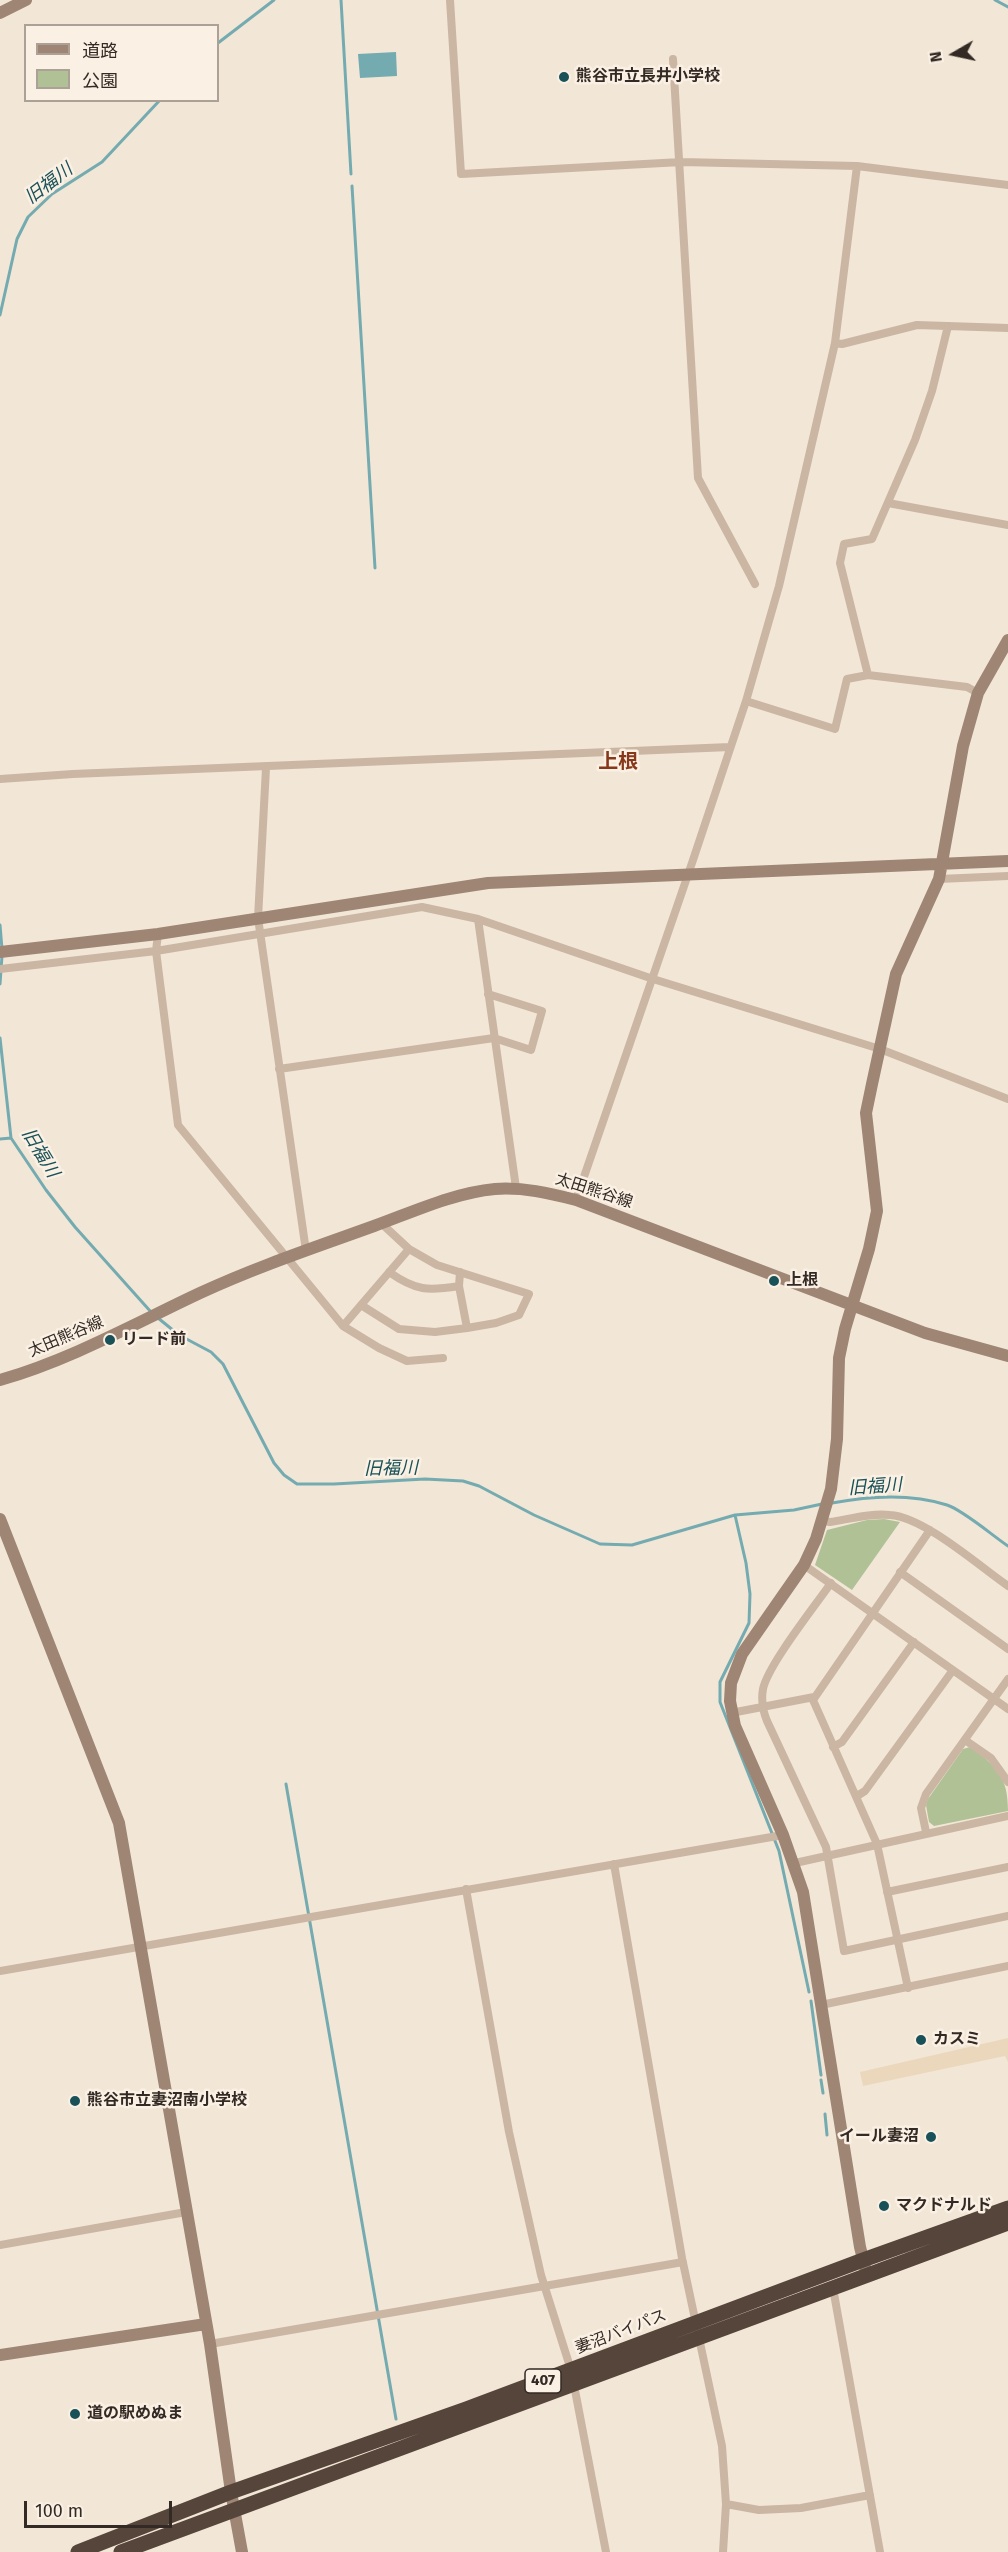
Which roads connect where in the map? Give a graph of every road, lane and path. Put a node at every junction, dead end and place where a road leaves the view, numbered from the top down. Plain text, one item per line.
1 (26, 0) edge
2 (450, 0) edge
3 (0, 12) edge
4 (673, 59) dead end
5 (681, 162) junction
6 (857, 165) junction
7 (1008, 185) edge
8 (948, 326) junction
9 (1008, 328) edge
10 (835, 343) junction
11 (888, 503) junction
12 (1008, 525) edge
13 (755, 584) dead end
14 (1008, 640) edge
15 (868, 675) junction
16 (978, 693) junction
17 (746, 700) junction
18 (730, 747) junction
19 (266, 768) junction
20 (0, 779) edge
21 (1008, 861) edge
22 (940, 864) junction
23 (689, 874) junction
24 (1008, 876) edge
25 (939, 879) junction
26 (258, 918) junction
27 (478, 919) junction
28 (158, 934) junction
29 (261, 934) junction
30 (156, 951) junction
31 (0, 952) edge
32 (0, 969) edge
33 (653, 979) junction
34 (488, 994) junction
35 (494, 1038) junction
36 (880, 1049) junction
37 (279, 1069) junction
38 (1008, 1099) edge
39 (516, 1188) junction
40 (576, 1200) junction
41 (381, 1223) junction
42 (409, 1249) junction
43 (306, 1251) junction
44 (286, 1259) junction
45 (389, 1272) junction
46 (460, 1272) junction
47 (459, 1286) junction
48 (361, 1305) junction
49 (853, 1305) junction
50 (343, 1326) junction
51 (466, 1328) junction
52 (1008, 1356) edge
53 (443, 1359) dead end
54 (0, 1380) edge
55 (823, 1518) junction
56 (0, 1519) edge
57 (930, 1530) junction
58 (804, 1565) junction
59 (900, 1572) junction
60 (831, 1583) junction
61 (1008, 1586) edge
62 (872, 1612) junction
63 (914, 1642) junction
64 (1008, 1649) edge
65 (953, 1670) junction
66 (1008, 1679) edge
67 (814, 1698) junction
68 (994, 1699) junction
69 (763, 1707) junction
70 (1008, 1709) edge
71 (731, 1713) junction
72 (965, 1740) junction
73 (833, 1747) junction
74 (1008, 1782) edge
75 (857, 1796) junction
76 (1008, 1816) edge
77 (926, 1832) junction
78 (783, 1834) junction
79 (877, 1844) junction
80 (828, 1855) junction
81 (795, 1863) junction
82 (614, 1864) junction
83 (1008, 1867) edge
84 (466, 1888) junction
85 (887, 1892) junction
86 (1008, 1916) edge
87 (898, 1940) junction
88 (141, 1946) junction
89 (1008, 1966) edge
90 (0, 1971) edge
91 (908, 1988) junction
92 (821, 2005) junction
93 (1008, 2208) edge
94 (186, 2212) junction
95 (1008, 2223) edge
96 (0, 2245) edge
97 (683, 2262) junction
98 (865, 2267) junction
99 (544, 2287) junction
100 (833, 2288) junction
101 (206, 2324) junction
102 (698, 2330) junction
103 (210, 2344) junction
104 (0, 2355) edge
105 (572, 2378) junction
106 (231, 2492) junction
107 (870, 2495) junction
108 (726, 2504) junction
109 (234, 2510) junction
110 (78, 2552) edge
111 (122, 2552) edge
112 (242, 2552) edge
113 (606, 2552) edge
114 (723, 2552) edge
115 (880, 2552) edge

1 - 3 street
2 - 5 street
4 - 5 street
5 - 6 street
5 - 13 street
6 - 7 street
6 - 10 street
8 - 9 street
8 - 10 street
8 - 11 street
10 - 17 street
11 - 12 street
11 - 15 street
14 - 16 street
15 - 16 street
15 - 17 street
16 - 22 street
17 - 18 street
18 - 19 street
18 - 23 street
19 - 20 street
19 - 26 street
21 - 22 street
22 - 23 street
22 - 25 street
23 - 26 street
23 - 33 street
24 - 25 street
25 - 36 street
26 - 28 street
26 - 29 street
27 - 29 street
27 - 33 street
27 - 34 street
28 - 30 street
28 - 31 street
29 - 30 street
29 - 37 street
30 - 32 street
30 - 44 street
33 - 36 street
33 - 40 street
34 - 35 street
34 - 35 street
35 - 37 street
35 - 39 street
36 - 38 street
36 - 49 street
37 - 43 street
39 - 40 street, 太田熊谷線
39 - 41 street, 太田熊谷線
40 - 49 street, 太田熊谷線
41 - 42 street
41 - 43 street, 太田熊谷線
42 - 45 street
42 - 46 street
43 - 44 street, 太田熊谷線
44 - 50 street
44 - 54 street, 太田熊谷線
45 - 47 street
45 - 48 street
46 - 47 street
46 - 51 street
47 - 51 street
48 - 50 street
48 - 51 street
49 - 52 street, 太田熊谷線
49 - 55 street
50 - 53 street
55 - 57 street
55 - 58 street
56 - 88 street
57 - 59 street
57 - 61 street
58 - 60 street
58 - 71 street
59 - 62 street
59 - 64 street
60 - 62 street
60 - 69 street
62 - 63 street
62 - 67 street
63 - 65 street
63 - 73 street
65 - 68 street
65 - 75 street
66 - 68 street
67 - 69 street
67 - 73 street
68 - 70 street
68 - 72 street
69 - 71 street
69 - 80 street
71 - 78 street
72 - 74 street
72 - 77 street
73 - 75 street
75 - 79 street
76 - 77 street
77 - 79 street
78 - 81 street
78 - 82 street
79 - 80 street
79 - 85 street
80 - 81 street
80 - 87 street
81 - 92 street
82 - 84 street
82 - 97 street
83 - 85 street
84 - 88 street
84 - 99 street
85 - 87 street
86 - 87 street
87 - 91 street
88 - 90 street
88 - 94 street
89 - 91 street
91 - 92 street
92 - 98 street
93 - 98 highway, 妻沼バイパス / 407
94 - 96 street
94 - 101 street
95 - 98 highway, 妻沼バイパス / 407
97 - 99 street
97 - 102 street
98 - 100 highway, 妻沼バイパス / 407
98 - 102 highway, 妻沼バイパス / 407
99 - 103 street
99 - 105 street
100 - 102 highway, 妻沼バイパス / 407
100 - 107 street
101 - 103 street
101 - 104 street
102 - 105 highway, 妻沼バイパス / 407
102 - 108 street
103 - 106 street
105 - 106 highway, 妻沼バイパス / 407
105 - 109 highway, 妻沼バイパス / 407
105 - 113 street
106 - 109 street
106 - 110 highway, 妻沼バイパス / 407
107 - 108 street
107 - 115 street
108 - 114 street
109 - 111 highway, 妻沼バイパス / 407
109 - 112 street

